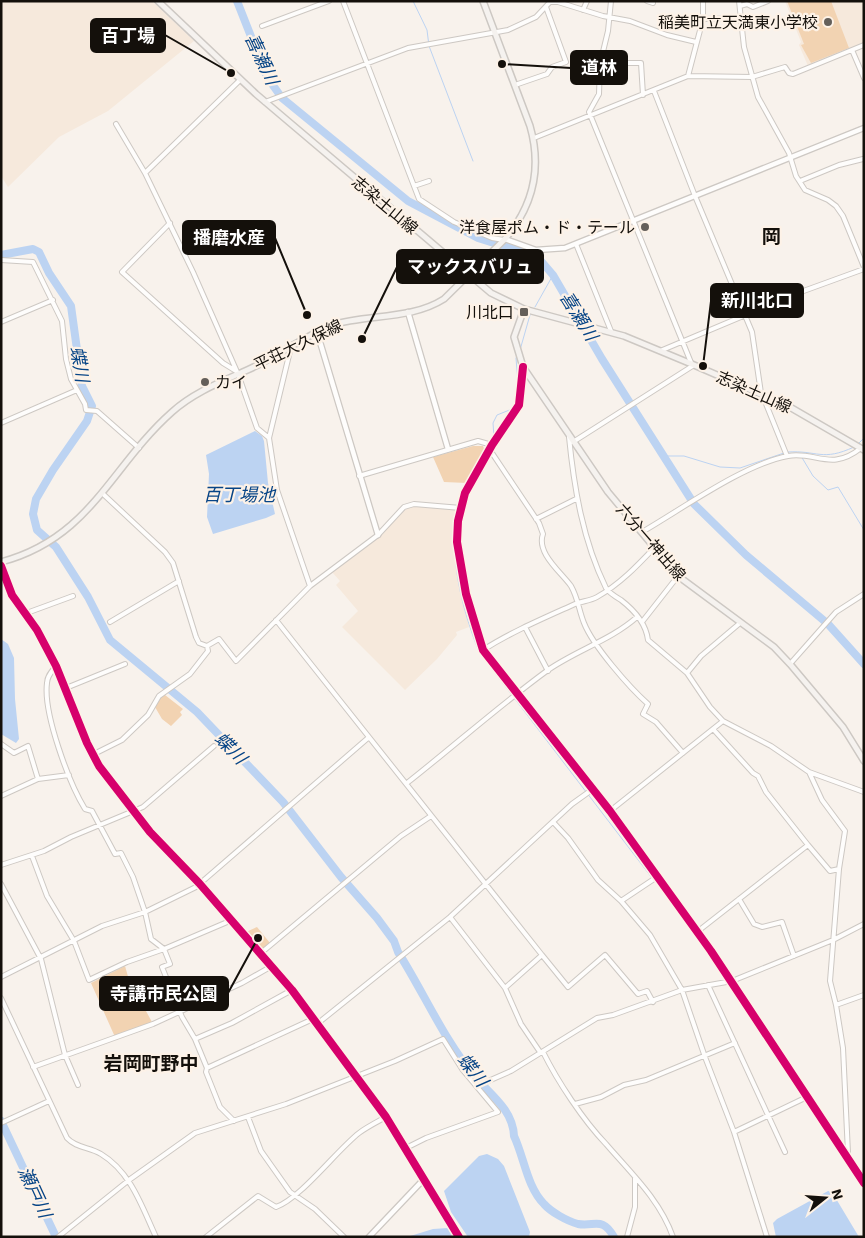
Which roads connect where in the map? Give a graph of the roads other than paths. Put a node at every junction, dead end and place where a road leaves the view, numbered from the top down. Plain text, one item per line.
1 (158, 1) edge
2 (329, 1) edge
3 (343, 1) edge
4 (483, 1) edge
5 (587, 1) edge
6 (610, 1) edge
7 (647, 1) edge
8 (703, 1) edge
9 (768, 1) edge
10 (550, 2) edge
11 (652, 3) dead end
12 (739, 3) edge
13 (546, 7) junction
14 (584, 10) junction
15 (608, 17) junction
16 (740, 18) junction
17 (703, 19) junction
18 (262, 26) dead end
19 (495, 32) junction
20 (696, 42) junction
21 (864, 45) edge
22 (852, 50) junction
23 (602, 55) junction
24 (367, 63) junction
25 (688, 76) junction
26 (752, 77) junction
27 (864, 78) edge
28 (240, 80) junction
29 (515, 85) junction
30 (654, 91) junction
31 (643, 95) junction
32 (265, 102) junction
33 (591, 116) junction
34 (116, 124) dead end
35 (864, 128) edge
36 (534, 138) junction
37 (790, 157) junction
38 (863, 159) edge
39 (145, 173) junction
40 (429, 180) dead end
41 (800, 181) junction
42 (414, 186) junction
43 (695, 196) junction
44 (634, 221) junction
45 (170, 223) junction
46 (504, 240) junction
47 (576, 244) junction
48 (1, 260) edge
49 (864, 268) edge
50 (468, 275) junction
51 (53, 300) junction
52 (524, 309) junction
53 (408, 312) junction
54 (744, 316) junction
55 (1, 322) edge
56 (611, 331) junction
57 (317, 332) junction
58 (684, 341) junction
59 (291, 346) junction
60 (660, 351) junction
61 (693, 365) junction
62 (523, 368) junction
63 (237, 373) junction
64 (77, 390) junction
65 (762, 394) junction
66 (1, 423) edge
67 (269, 438) junction
68 (571, 439) junction
69 (491, 447) junction
70 (139, 448) junction
71 (448, 449) junction
72 (862, 449) edge
73 (786, 454) junction
74 (359, 476) junction
75 (102, 494) junction
76 (576, 499) junction
77 (461, 508) junction
78 (536, 519) junction
79 (642, 532) junction
80 (378, 535) junction
81 (655, 548) junction
82 (1, 564) edge
83 (678, 576) junction
84 (179, 581) junction
85 (310, 586) junction
86 (607, 591) junction
87 (864, 594) edge
88 (72, 596) dead end
89 (578, 602) junction
90 (24, 614) junction
91 (638, 617) junction
92 (276, 620) junction
93 (110, 622) dead end
94 (642, 622) junction
95 (740, 623) junction
96 (525, 627) junction
97 (596, 642) junction
98 (207, 646) junction
99 (482, 650) junction
100 (125, 664) dead end
101 (790, 664) junction
102 (56, 666) junction
103 (548, 670) junction
104 (687, 673) junction
105 (66, 688) junction
106 (518, 695) junction
107 (723, 721) junction
108 (714, 729) junction
109 (368, 738) junction
110 (1, 744) edge
111 (214, 746) dead end
112 (683, 753) junction
113 (92, 755) junction
114 (864, 761) edge
115 (809, 772) junction
116 (69, 775) junction
117 (38, 779) junction
118 (407, 783) junction
119 (593, 789) junction
120 (864, 792) edge
121 (1, 796) edge
122 (132, 811) junction
123 (610, 811) junction
124 (431, 816) junction
125 (554, 823) junction
126 (100, 825) junction
127 (808, 845) junction
128 (32, 856) junction
129 (1, 865) edge
130 (839, 869) junction
131 (657, 877) junction
132 (199, 882) junction
133 (1, 884) edge
134 (486, 884) junction
135 (739, 899) junction
136 (620, 901) junction
137 (145, 912) junction
138 (450, 918) junction
139 (232, 920) junction
140 (864, 924) edge
141 (698, 932) junction
142 (833, 940) junction
143 (74, 941) junction
144 (164, 949) junction
145 (261, 953) junction
146 (542, 955) junction
147 (794, 956) junction
148 (41, 959) junction
149 (272, 966) junction
150 (1, 977) edge
151 (732, 981) junction
152 (708, 985) junction
153 (505, 988) junction
154 (292, 990) junction
155 (682, 990) junction
156 (864, 995) edge
157 (1, 998) edge
158 (652, 1002) junction
159 (836, 1005) junction
160 (180, 1011) junction
161 (313, 1019) junction
162 (317, 1024) junction
163 (195, 1039) junction
164 (735, 1043) junction
165 (542, 1052) junction
166 (66, 1055) junction
167 (705, 1057) junction
168 (33, 1067) junction
169 (207, 1068) junction
170 (357, 1076) junction
171 (78, 1085) dead end
172 (477, 1086) junction
173 (807, 1097) junction
174 (49, 1101) junction
175 (575, 1104) junction
176 (769, 1116) junction
177 (248, 1117) junction
178 (386, 1117) junction
179 (234, 1121) junction
180 (1, 1123) edge
181 (734, 1132) junction
182 (406, 1148) junction
183 (786, 1152) dead end
184 (846, 1159) junction
185 (635, 1178) junction
186 (424, 1179) junction
187 (129, 1180) junction
188 (864, 1183) edge
189 (294, 1196) junction
190 (59, 1236) edge
191 (156, 1237) edge
192 (206, 1237) edge
193 (344, 1237) edge
194 (369, 1237) edge
195 (459, 1237) edge
196 (627, 1237) edge
197 (673, 1237) edge
198 (767, 1237) edge

1 - 28 main road, 志染土山線
2 - 18 street
3 - 24 street
4 - 19 main road, 平荘大久保線
5 - 14 street
6 - 15 street
7 - 11 street
8 - 17 street
9 - 12 street
10 - 13 street
10 - 14 street
12 - 16 street
13 - 19 street
13 - 29 street
14 - 15 street
15 - 20 street
15 - 23 street
16 - 17 street
16 - 26 street
17 - 20 street
19 - 24 street
19 - 29 main road, 平荘大久保線
20 - 25 street
21 - 22 street
22 - 26 street
22 - 27 street
23 - 31 street
23 - 33 street
24 - 32 street
24 - 42 street
25 - 26 street
25 - 30 street
26 - 37 street
28 - 32 main road, 志染土山線
28 - 39 street
29 - 36 main road, 平荘大久保線
30 - 31 street
30 - 43 street
31 - 33 street
32 - 50 main road, 志染土山線
33 - 36 street
33 - 44 street
34 - 39 street
35 - 37 street
36 - 46 main road, 平荘大久保線
37 - 41 street
37 - 43 street
38 - 41 street
39 - 45 street
40 - 42 street
41 - 49 street
42 - 46 street
43 - 44 street
43 - 54 street
44 - 47 street
44 - 58 street
45 - 63 street
45 - 63 street
46 - 47 street
46 - 50 main road, 平荘大久保線
47 - 56 street
48 - 51 street
49 - 54 street
50 - 52 main road, 志染土山線
50 - 53 main road, 平荘大久保線
51 - 55 street
51 - 64 street
52 - 56 main road, 志染土山線
52 - 62 main road, 六分一神出線
53 - 57 main road, 平荘大久保線
53 - 71 street
54 - 58 street
54 - 65 street
56 - 60 main road, 志染土山線
57 - 59 main road, 平荘大久保線
57 - 74 street
58 - 60 street
58 - 61 street
59 - 63 main road, 平荘大久保線
59 - 67 street
60 - 61 main road, 志染土山線
61 - 65 main road, 志染土山線
61 - 68 street
62 - 68 main road, 六分一神出線
62 - 69 street
63 - 67 street
63 - 70 main road, 平荘大久保線
64 - 66 street
64 - 70 street
65 - 72 main road, 志染土山線
65 - 73 street
67 - 85 street
68 - 76 street
68 - 79 main road, 六分一神出線
69 - 71 street
69 - 77 street
69 - 78 street
70 - 75 main road, 平荘大久保線
71 - 74 street
72 - 73 street
73 - 79 street
74 - 80 street
75 - 82 main road, 平荘大久保線
75 - 84 street
76 - 78 street
76 - 86 street
77 - 80 street
77 - 99 street
78 - 89 street
79 - 81 main road, 六分一神出線
80 - 85 street
81 - 83 main road, 六分一神出線
81 - 86 street
82 - 90 street
83 - 94 street
83 - 95 main road, 六分一神出線
84 - 93 street
84 - 98 street
85 - 92 street
86 - 89 street
86 - 91 street
87 - 101 street
88 - 90 street
89 - 96 street
89 - 97 street
90 - 102 street
91 - 94 street
91 - 97 street
92 - 98 street
92 - 109 street
94 - 104 street
95 - 101 main road, 六分一神出線
95 - 104 street
96 - 99 street
96 - 103 street
97 - 103 street
97 - 112 street
98 - 113 street
99 - 106 street
100 - 105 street
101 - 114 main road, 六分一神出線
102 - 105 street
102 - 116 street
103 - 106 street
104 - 107 street
105 - 113 street
106 - 118 street
106 - 119 street
107 - 108 street
107 - 115 street
108 - 112 street
108 - 127 street
109 - 118 street
109 - 132 street
110 - 117 street
111 - 122 street
112 - 123 street
113 - 122 street
115 - 120 street
115 - 130 street
116 - 117 street
116 - 126 street
117 - 121 street
118 - 124 street
119 - 123 street
119 - 125 street
122 - 126 street
122 - 132 street
123 - 131 street
124 - 134 street
124 - 145 street
125 - 134 street
125 - 136 street
126 - 128 street
126 - 137 street
127 - 130 street
127 - 135 street
128 - 129 street
128 - 143 street
130 - 142 street
131 - 136 street
131 - 141 street
132 - 137 street
132 - 139 street
133 - 148 street
134 - 138 street
134 - 146 street
135 - 141 street
135 - 147 street
136 - 155 street
137 - 143 street
137 - 144 street
138 - 153 street
138 - 162 street
139 - 144 street
139 - 145 street
140 - 142 street
141 - 151 street
142 - 147 street
142 - 159 street
143 - 144 street
143 - 148 street
144 - 160 street
145 - 149 street
146 - 153 street
146 - 158 street
147 - 151 street
148 - 150 street
148 - 166 street
149 - 154 street
149 - 160 street
151 - 152 street
151 - 173 street
152 - 155 street
152 - 164 street
153 - 165 street
154 - 161 street
154 - 163 street
155 - 158 street
155 - 167 street
156 - 159 street
157 - 168 street
158 - 165 street
159 - 184 street
160 - 163 street
160 - 166 street
161 - 162 street
161 - 169 street
162 - 170 street
163 - 169 street
164 - 167 street
164 - 176 street
165 - 172 street
165 - 175 street
166 - 168 street
166 - 171 street
167 - 175 street
167 - 181 street
168 - 174 street
169 - 179 street
170 - 172 street
170 - 177 street
170 - 178 street
172 - 182 street
173 - 176 street
173 - 184 street
174 - 180 street
174 - 187 street
175 - 185 street
176 - 181 street
176 - 183 street
177 - 179 street
177 - 189 street
178 - 182 street
178 - 189 street
179 - 187 street
181 - 198 street
182 - 186 street
184 - 188 street
185 - 196 street
185 - 197 street
186 - 194 street
186 - 195 street
187 - 190 street
187 - 191 street
189 - 192 street
189 - 193 street

